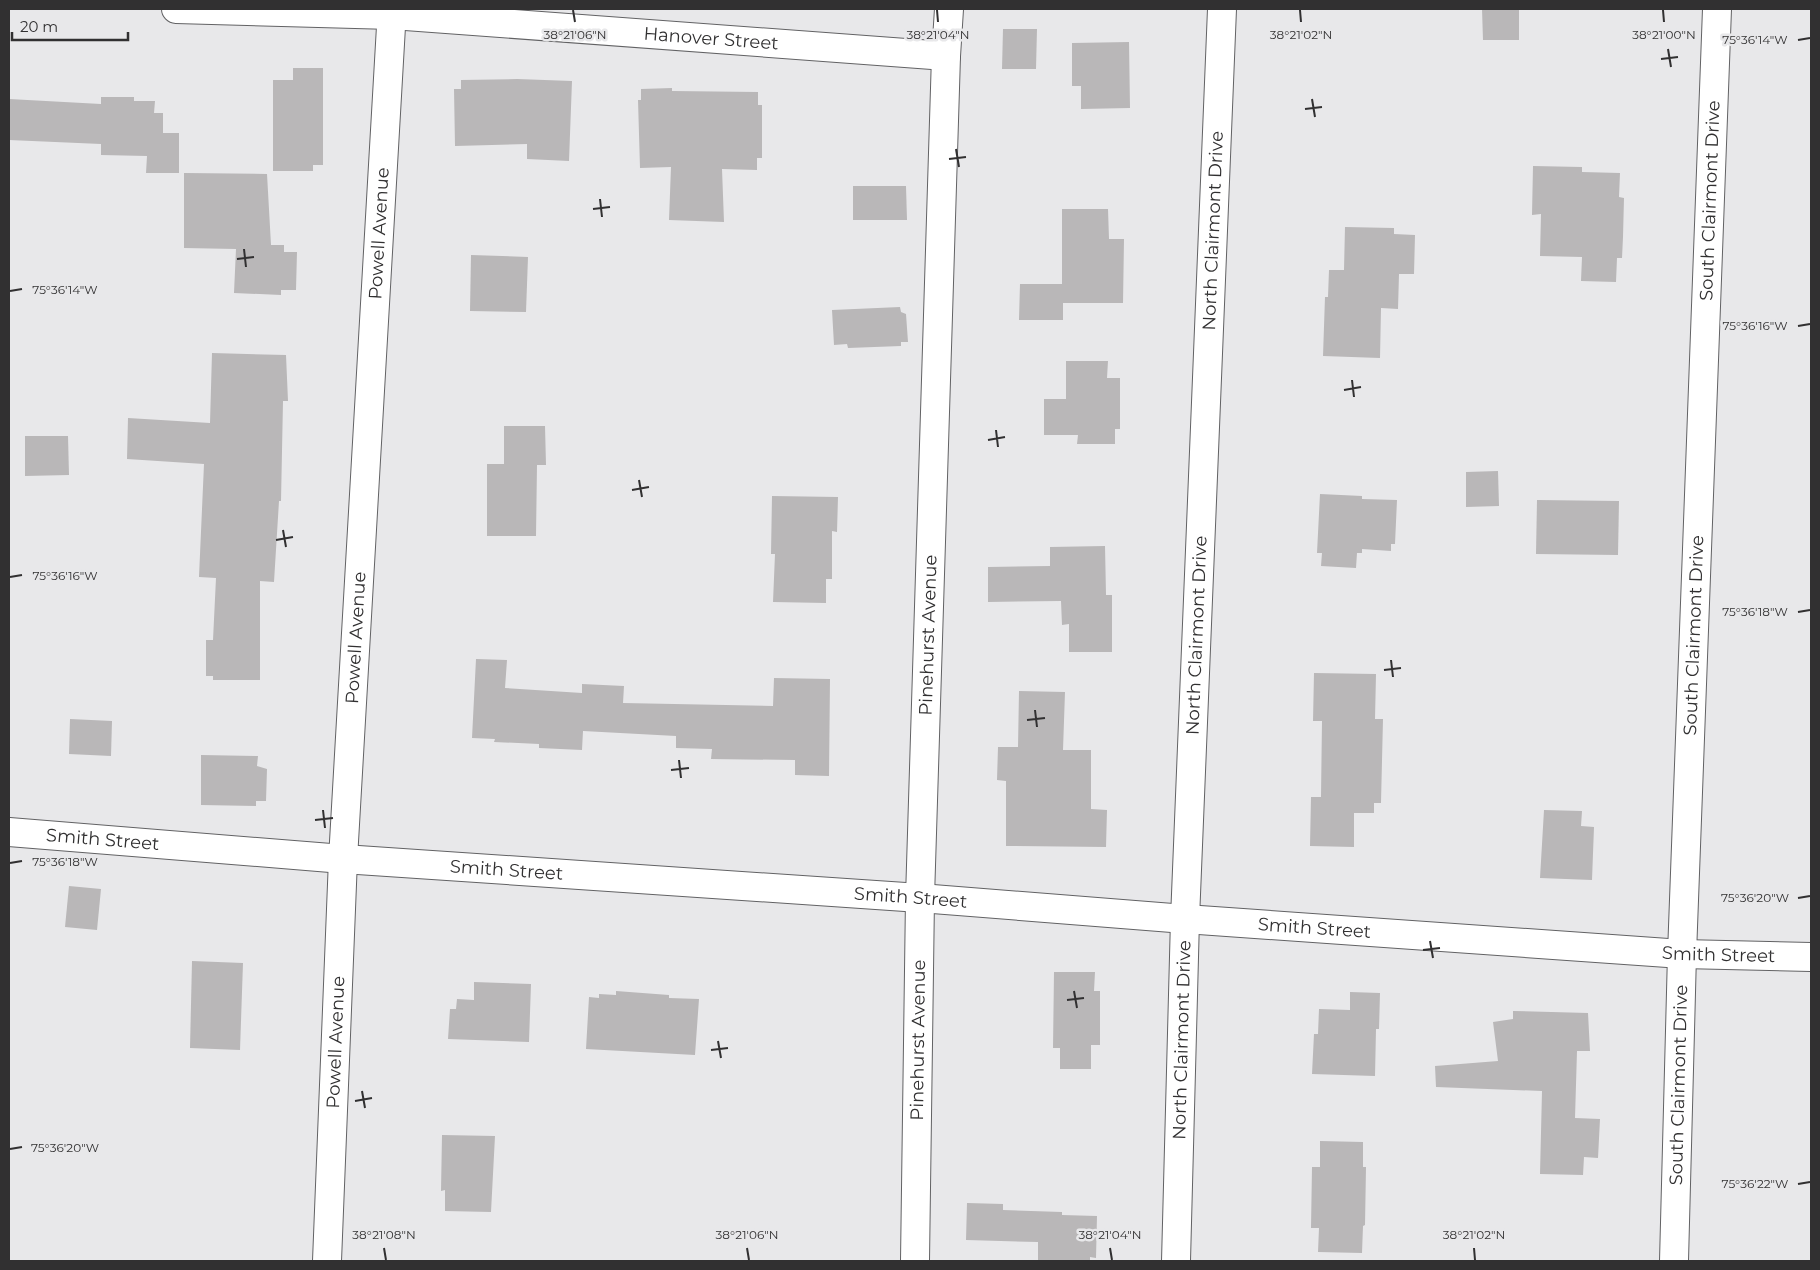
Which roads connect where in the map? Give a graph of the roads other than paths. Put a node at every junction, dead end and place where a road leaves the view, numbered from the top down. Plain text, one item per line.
1 (176, 9) edge
2 (949, 9) edge
3 (1222, 9) edge
4 (1717, 9) edge
5 (392, 12) edge
6 (946, 56) junction
7 (9, 832) edge
8 (343, 859) junction
9 (920, 898) junction
10 (1185, 919) junction
11 (1682, 954) junction
12 (1811, 957) edge
13 (327, 1261) edge
14 (915, 1261) edge
15 (1176, 1261) edge
16 (1674, 1261) edge

1 - 5 street, Hanover Street
2 - 6 street, Pinehurst Avenue
3 - 10 street, North Clairmont Drive
4 - 11 street, South Clairmont Drive
5 - 6 street, Hanover Street
5 - 8 street, Powell Avenue
6 - 9 street, Pinehurst Avenue
7 - 8 street, Smith Street
8 - 9 street, Smith Street
8 - 13 street, Powell Avenue
9 - 10 street, Smith Street
9 - 14 street, Pinehurst Avenue
10 - 11 street, Smith Street
10 - 15 street, North Clairmont Drive
11 - 12 street, Smith Street
11 - 16 street, South Clairmont Drive

